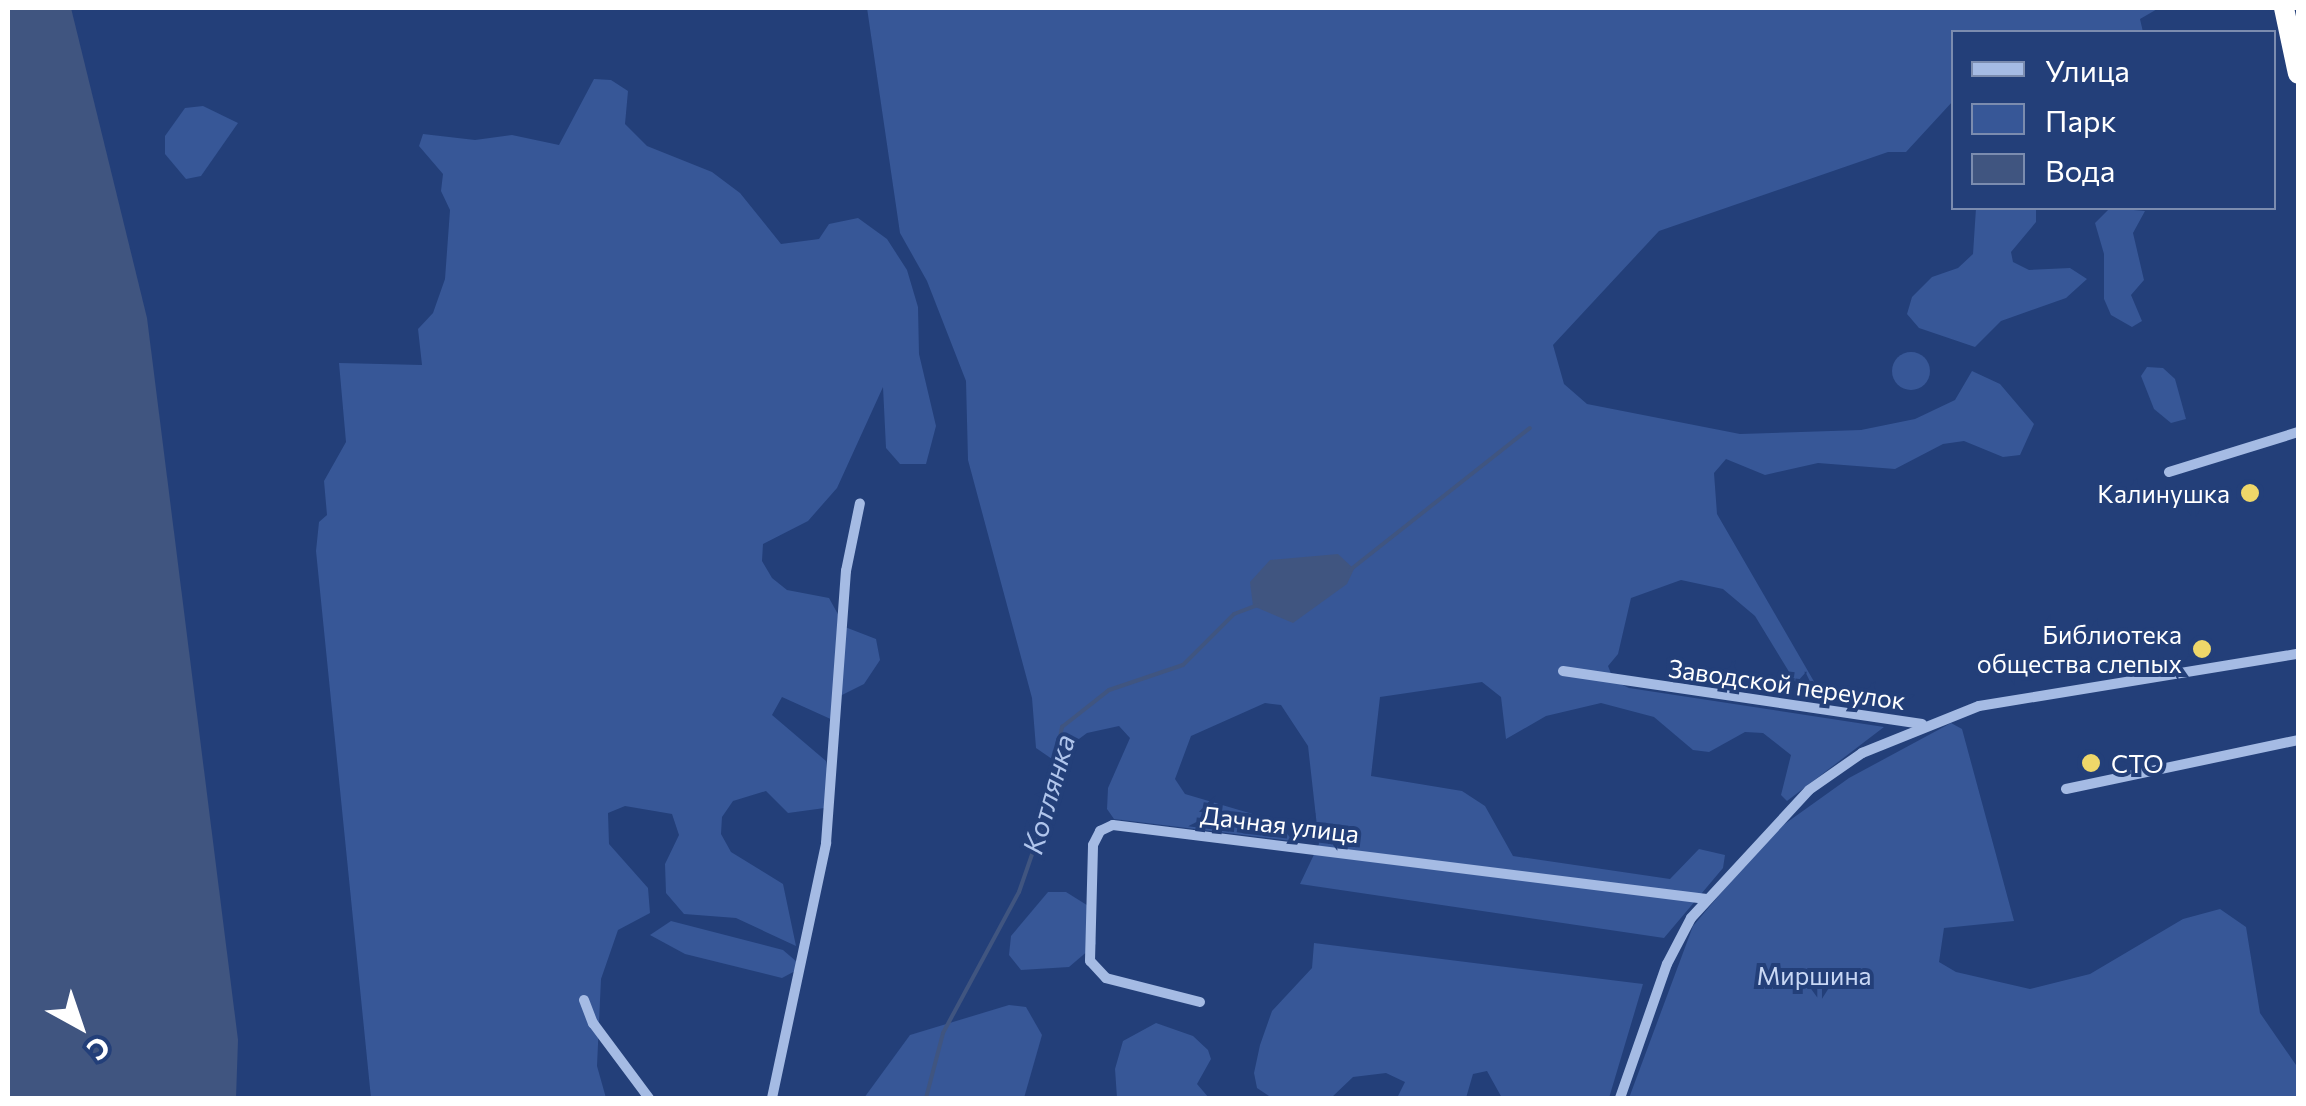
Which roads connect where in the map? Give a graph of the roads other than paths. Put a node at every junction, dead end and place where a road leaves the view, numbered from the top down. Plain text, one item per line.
1 (2284, 8) edge
2 (2298, 74) edge
3 (2298, 432) edge
4 (2169, 472) dead end
5 (860, 503) dead end
6 (2298, 654) edge
7 (1563, 672) dead end
8 (1922, 724) junction
9 (2298, 740) edge
10 (2066, 789) dead end
11 (1706, 899) junction
12 (584, 1000) dead end
13 (1200, 1002) dead end
14 (649, 1098) edge
15 (772, 1098) edge
16 (1620, 1098) edge

1 - 2 highway
3 - 4 street
5 - 15 street
6 - 8 street, Заводской переулок
7 - 8 street, Заводской переулок
8 - 11 street
9 - 10 street
11 - 13 street, Дачная улица
11 - 16 street
12 - 14 street

